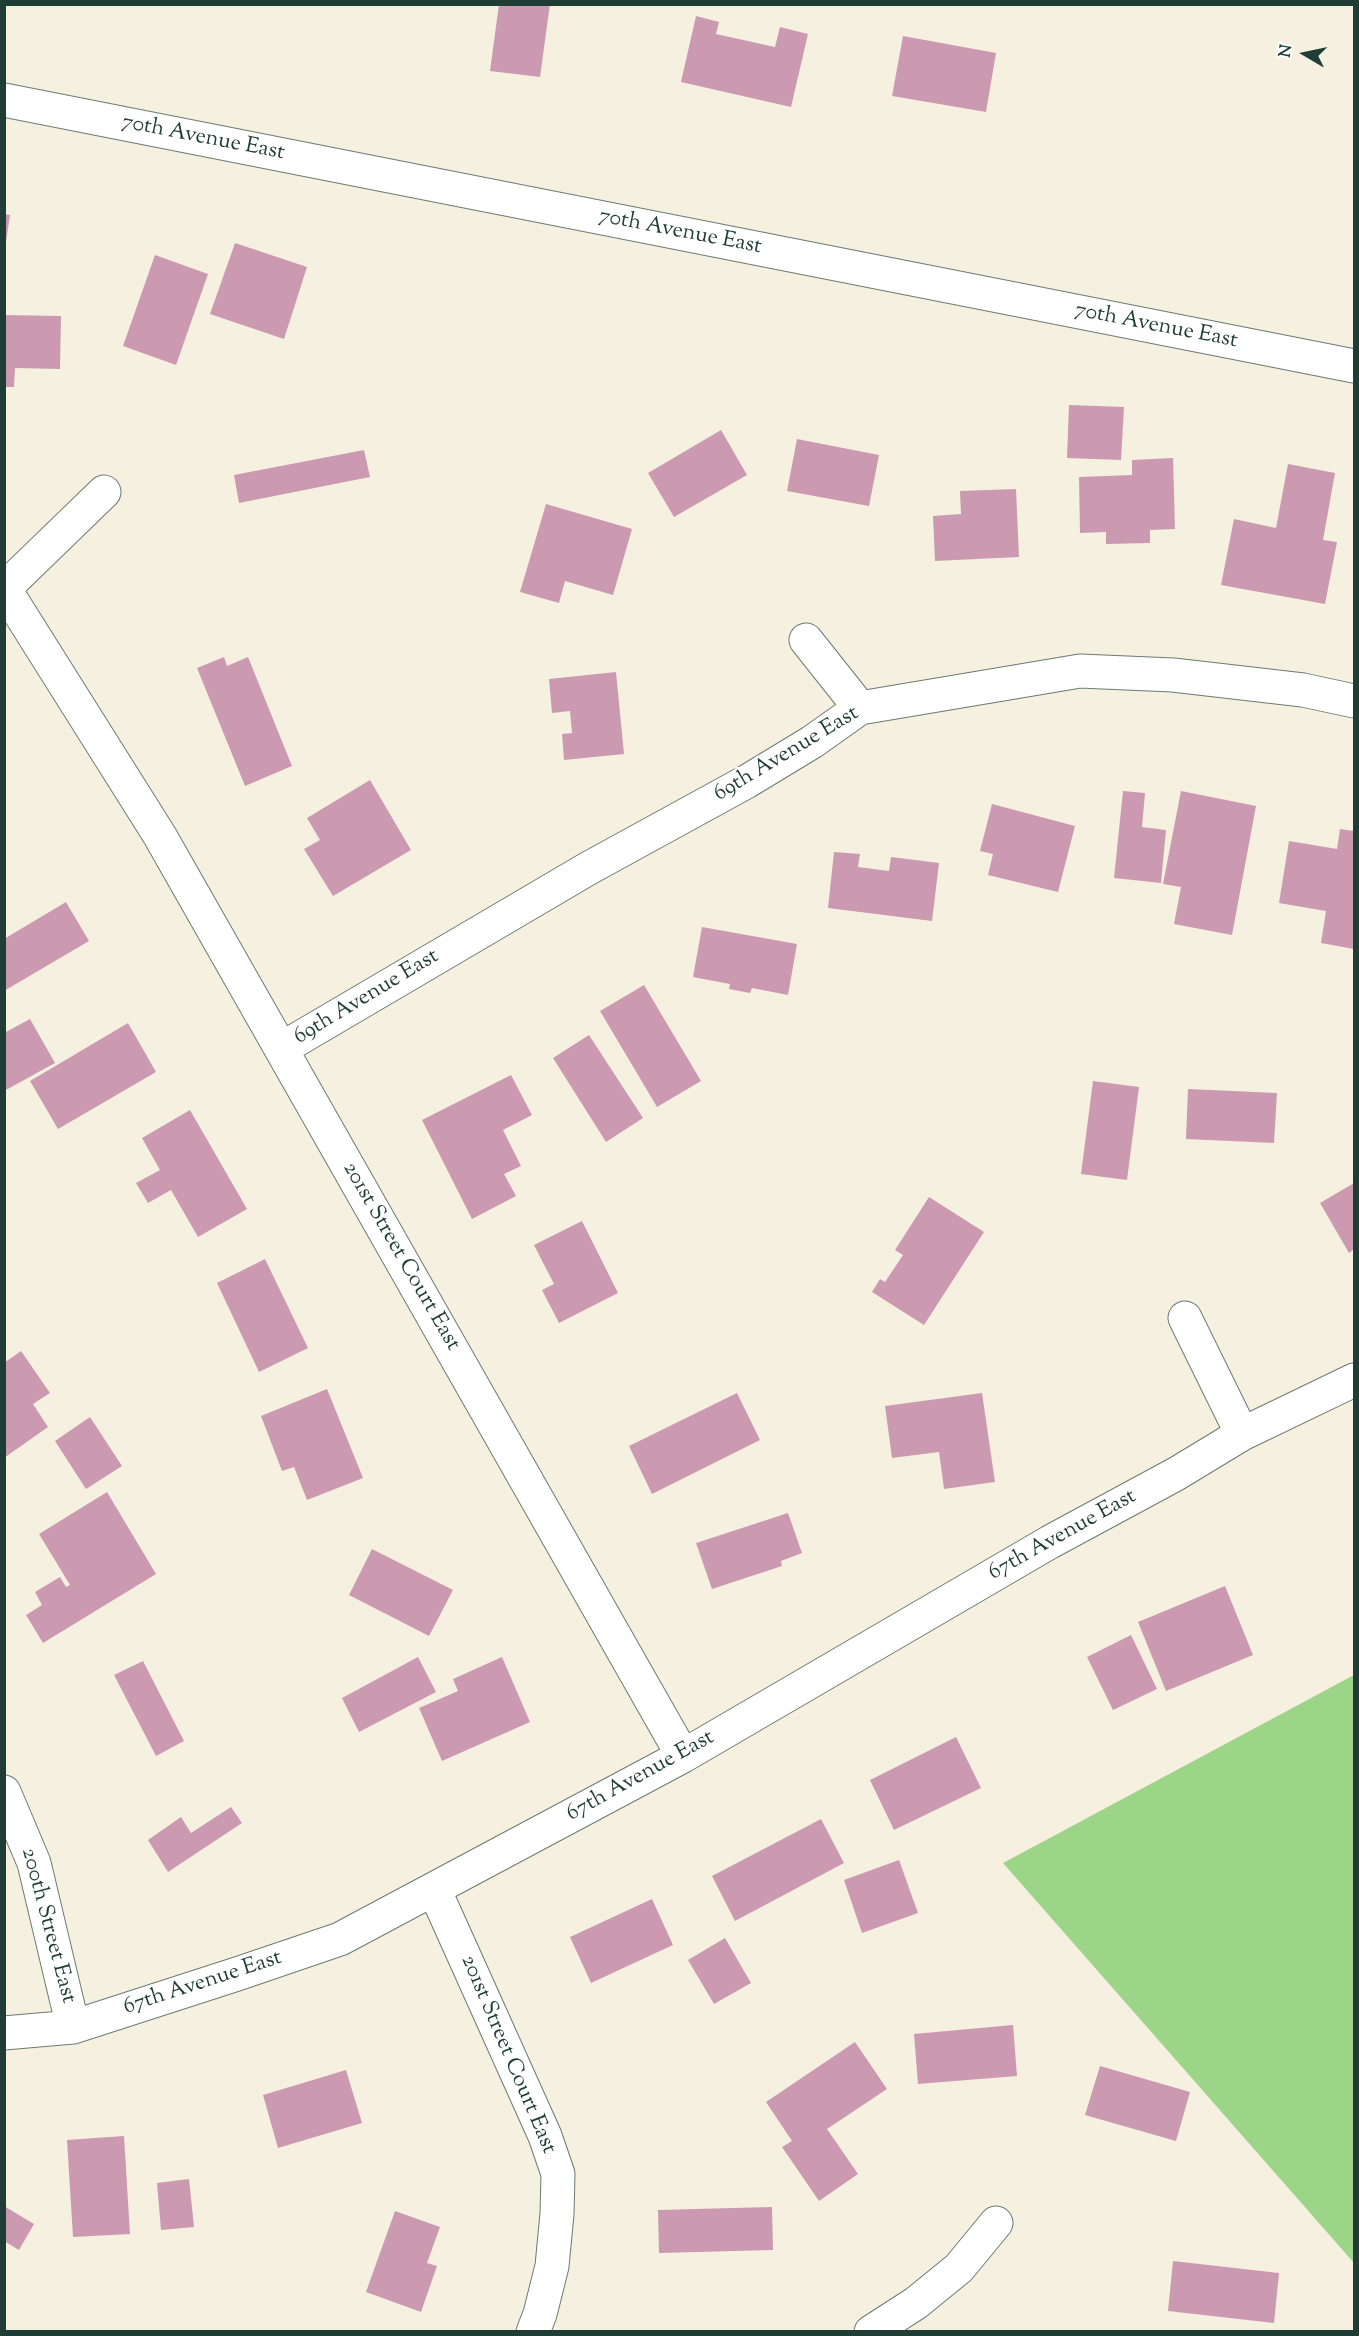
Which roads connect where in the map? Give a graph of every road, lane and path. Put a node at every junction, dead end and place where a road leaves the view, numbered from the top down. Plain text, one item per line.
1 (4, 100) edge
2 (1354, 366) edge
3 (104, 492) dead end
4 (5, 588) edge
5 (806, 639) dead end
6 (1354, 700) edge
7 (860, 708) junction
8 (281, 1049) junction
9 (1185, 1318) dead end
10 (1354, 1380) edge
11 (1242, 1434) junction
12 (683, 1756) junction
13 (4, 1792) edge
14 (434, 1888) junction
15 (73, 2026) junction
16 (4, 2033) edge
17 (996, 2223) dead end
18 (533, 2331) edge
19 (871, 2331) edge

1 - 2 street, 70th Avenue East
3 - 4 street
4 - 8 street, 201st Street Court East
5 - 7 street
6 - 7 street, 69th Avenue East
7 - 8 street, 69th Avenue East
8 - 12 street, 201st Street Court East
9 - 11 street
10 - 11 street, 67th Avenue East
11 - 12 street, 67th Avenue East
12 - 14 street, 67th Avenue East
13 - 15 street, 200th Street East
14 - 15 street, 67th Avenue East
14 - 18 street, 201st Street Court East
15 - 16 street, 67th Avenue East
17 - 19 street

